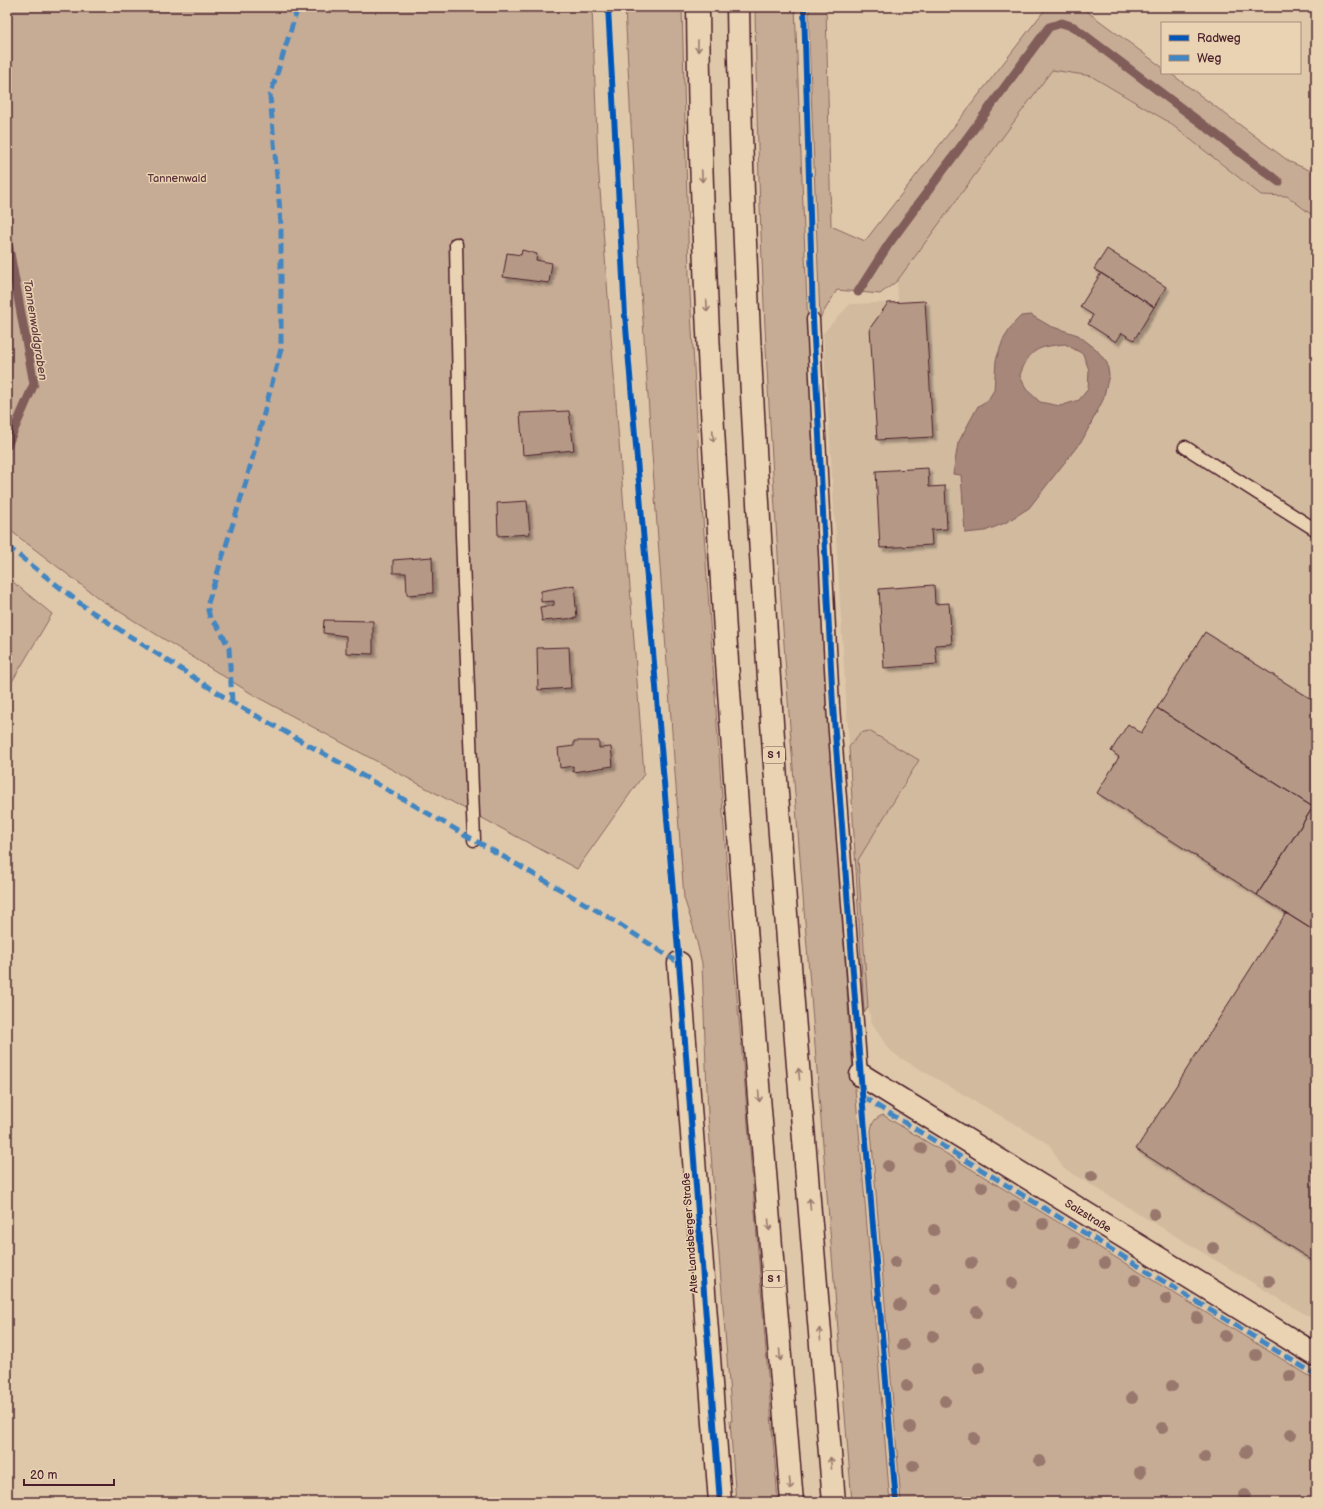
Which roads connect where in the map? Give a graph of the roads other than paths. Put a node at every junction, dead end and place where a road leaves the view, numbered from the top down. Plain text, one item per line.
1 (698, 7) edge
2 (738, 7) edge
3 (456, 244) dead end
4 (813, 319) dead end
5 (1185, 447) dead end
6 (1316, 530) edge
7 (474, 840) dead end
8 (679, 963) dead end
9 (861, 1076) joint
10 (1316, 1355) edge
11 (720, 1502) edge
12 (792, 1502) edge
13 (834, 1502) edge

1 -> 12 main road, S 1
13 -> 2 main road, S 1
3 - 7 lane
4 - 9 lane
5 - 6 lane
8 - 11 main road, Alte Landsberger Straße
9 - 10 main road, Salzstraße

